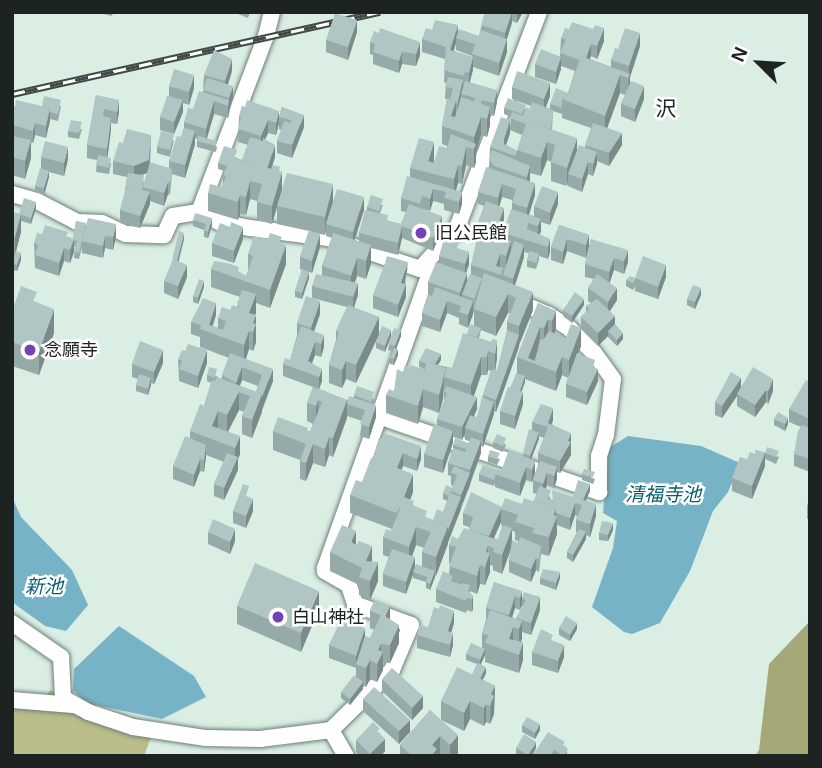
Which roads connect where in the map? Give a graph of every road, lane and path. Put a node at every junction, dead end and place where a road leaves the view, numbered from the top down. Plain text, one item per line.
1 (272, 12) edge
2 (539, 12) edge
3 (12, 194) edge
4 (199, 212) junction
5 (426, 270) junction
6 (463, 280) edge
7 (500, 295) edge
8 (381, 417) junction
9 (12, 623) edge
10 (12, 700) edge
11 (76, 705) junction
12 (331, 730) junction
13 (346, 756) edge

1 - 4 street
2 - 5 street
3 - 4 street
4 - 5 street
5 - 6 street
5 - 8 street
7 - 8 street
8 - 12 street
9 - 11 street
10 - 11 street
11 - 12 street
12 - 13 street

